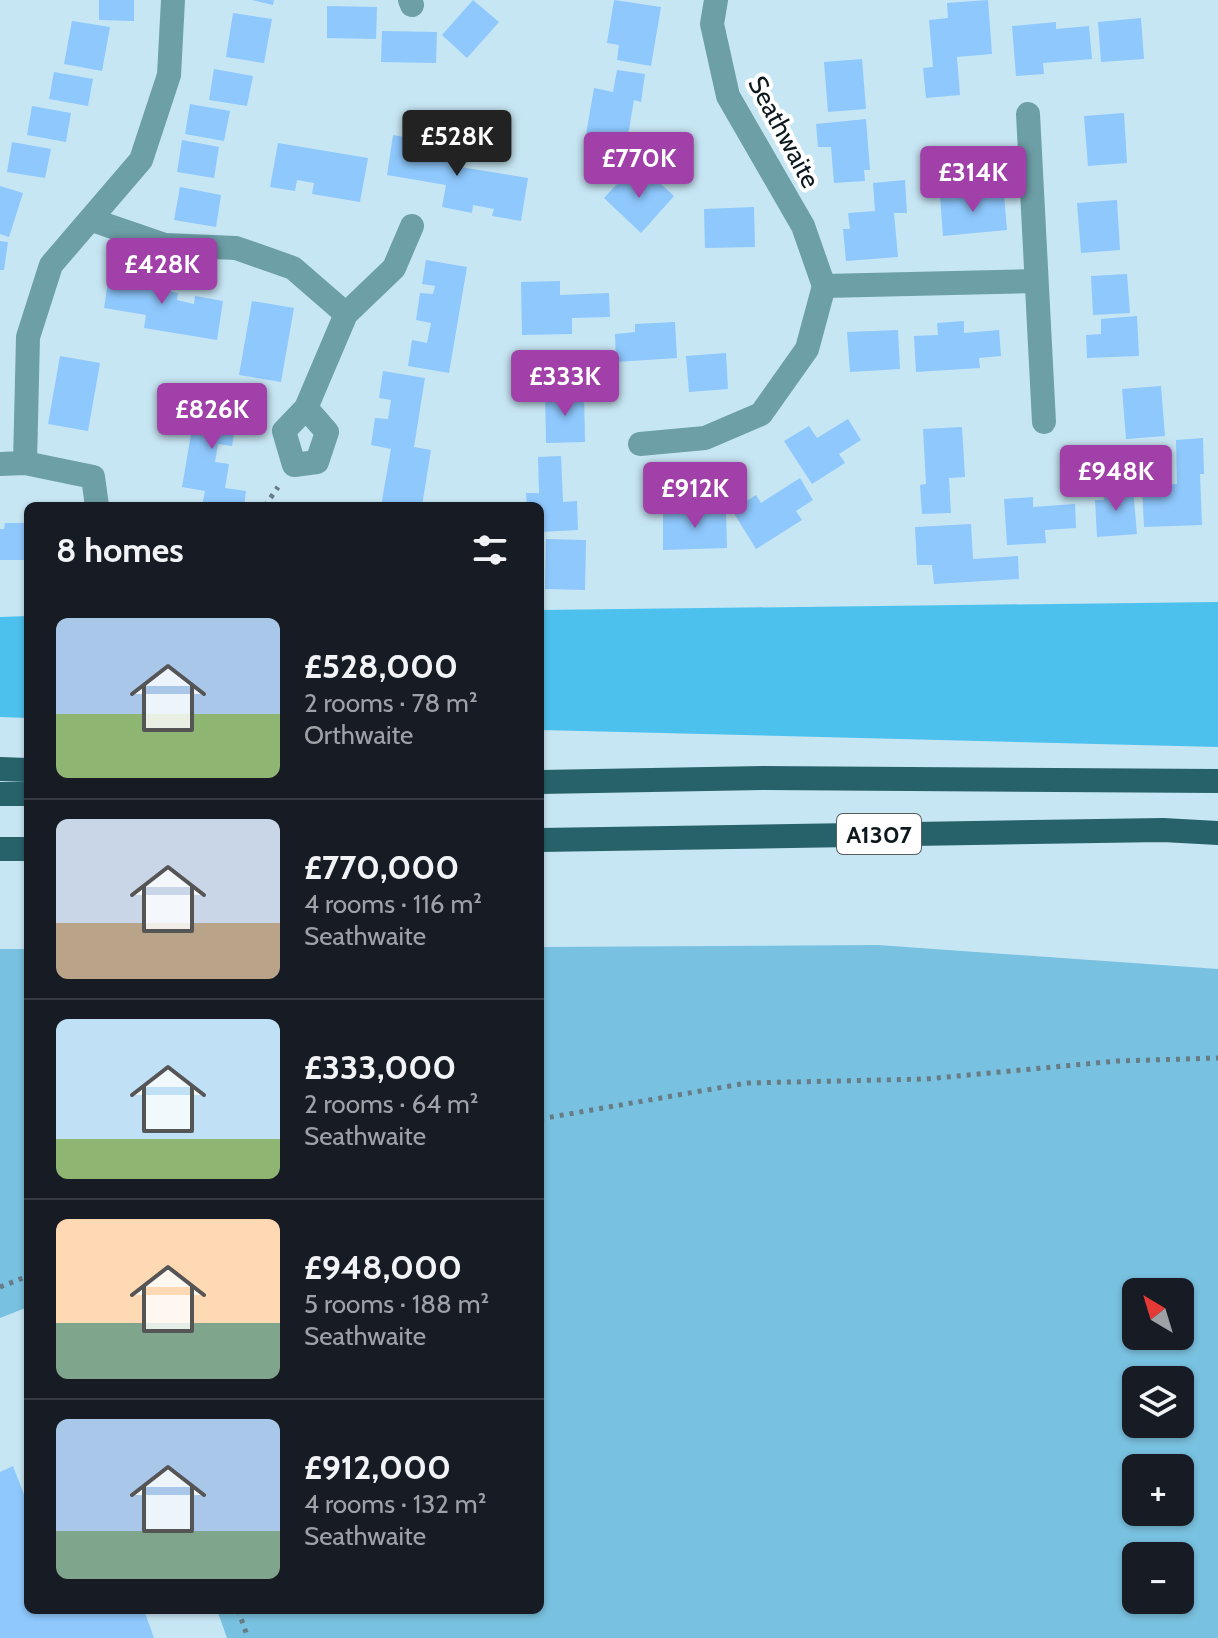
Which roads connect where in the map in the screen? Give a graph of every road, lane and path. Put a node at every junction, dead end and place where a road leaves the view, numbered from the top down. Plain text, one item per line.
1 (173, 0) edge
2 (716, 0) edge
3 (1028, 114) dead end
4 (92, 220) junction
5 (412, 226) dead end
6 (1036, 281) junction
7 (824, 286) junction
8 (346, 314) junction
9 (306, 408) dead end
10 (1044, 422) dead end
11 (640, 444) dead end
12 (25, 463) junction
13 (0, 464) edge
14 (96, 502) edge
15 (0, 769) edge
16 (24, 770) edge
17 (1218, 781) edge
18 (544, 782) edge
19 (0, 794) edge
20 (24, 794) edge
21 (1218, 833) edge
22 (544, 840) edge
23 (0, 849) edge
24 (24, 849) edge
25 (1218, 1058) edge
26 (544, 1118) edge
27 (24, 1278) edge
28 (0, 1287) edge
29 (239, 1614) edge
30 (248, 1638) edge

1 - 4 street
2 - 7 street, Seathwaite
3 - 6 street
4 - 8 street
4 - 12 street
5 - 8 street
6 - 7 street
6 - 10 street
7 - 11 street
8 - 9 street
12 - 13 street
12 - 14 street
15 - 16 main road
17 - 18 main road, A1307
19 - 20 main road
21 - 22 main road, A1307
23 - 24 main road
25 - 26 path
27 - 28 path
29 - 30 path

